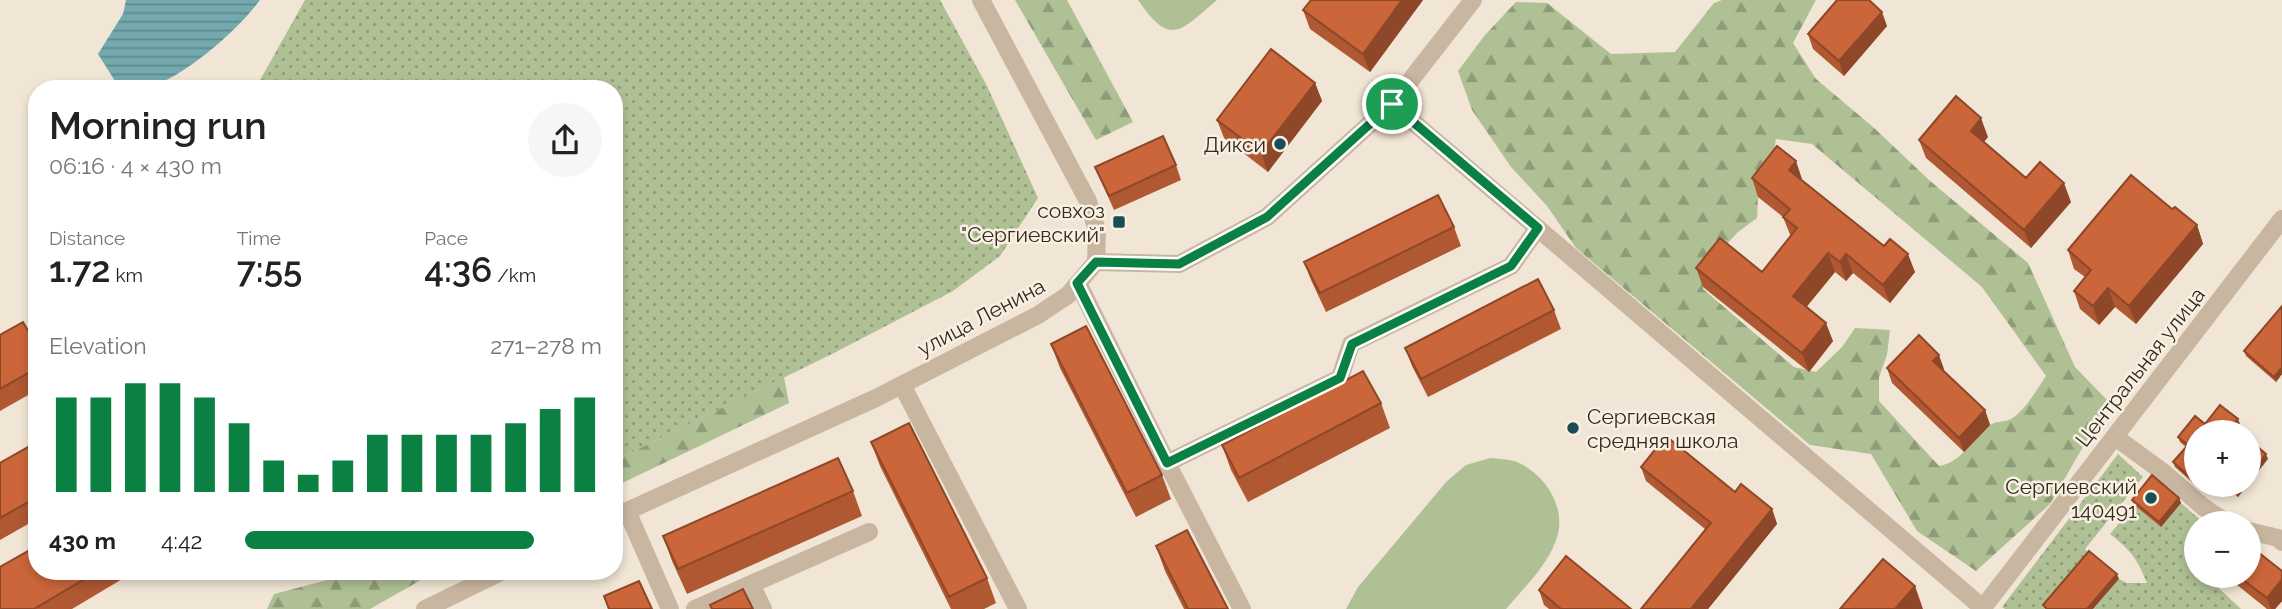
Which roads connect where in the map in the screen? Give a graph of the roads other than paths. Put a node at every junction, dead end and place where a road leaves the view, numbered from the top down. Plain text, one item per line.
1 (981, 0) edge
2 (1474, 0) edge
3 (1392, 104) junction
4 (2282, 219) edge
5 (1538, 228) junction
6 (1096, 262) junction
7 (1077, 283) junction
8 (902, 385) junction
9 (2115, 437) junction
10 (1167, 463) junction
11 (2209, 511) edge
12 (623, 513) edge
13 (623, 518) edge
14 (869, 532) dead end
15 (2261, 534) edge
16 (2282, 542) edge
17 (485, 580) edge
18 (751, 584) junction
19 (1987, 607) edge
20 (425, 609) edge
21 (670, 609) edge
22 (695, 609) edge
23 (763, 609) edge
24 (1018, 609) edge
25 (1242, 609) edge

1 - 6 street
2 - 3 street
3 - 5 street
3 - 6 street
4 - 9 street, Центральная улица
5 - 10 street
5 - 19 street
6 - 7 street, улица Ленина
7 - 8 street, улица Ленина
7 - 10 street
8 - 12 street, улица Ленина
8 - 24 street
9 - 11 street
9 - 19 street, Центральная улица
10 - 25 street
13 - 21 street
14 - 18 street
15 - 16 street
17 - 20 street
18 - 22 street
18 - 23 street

